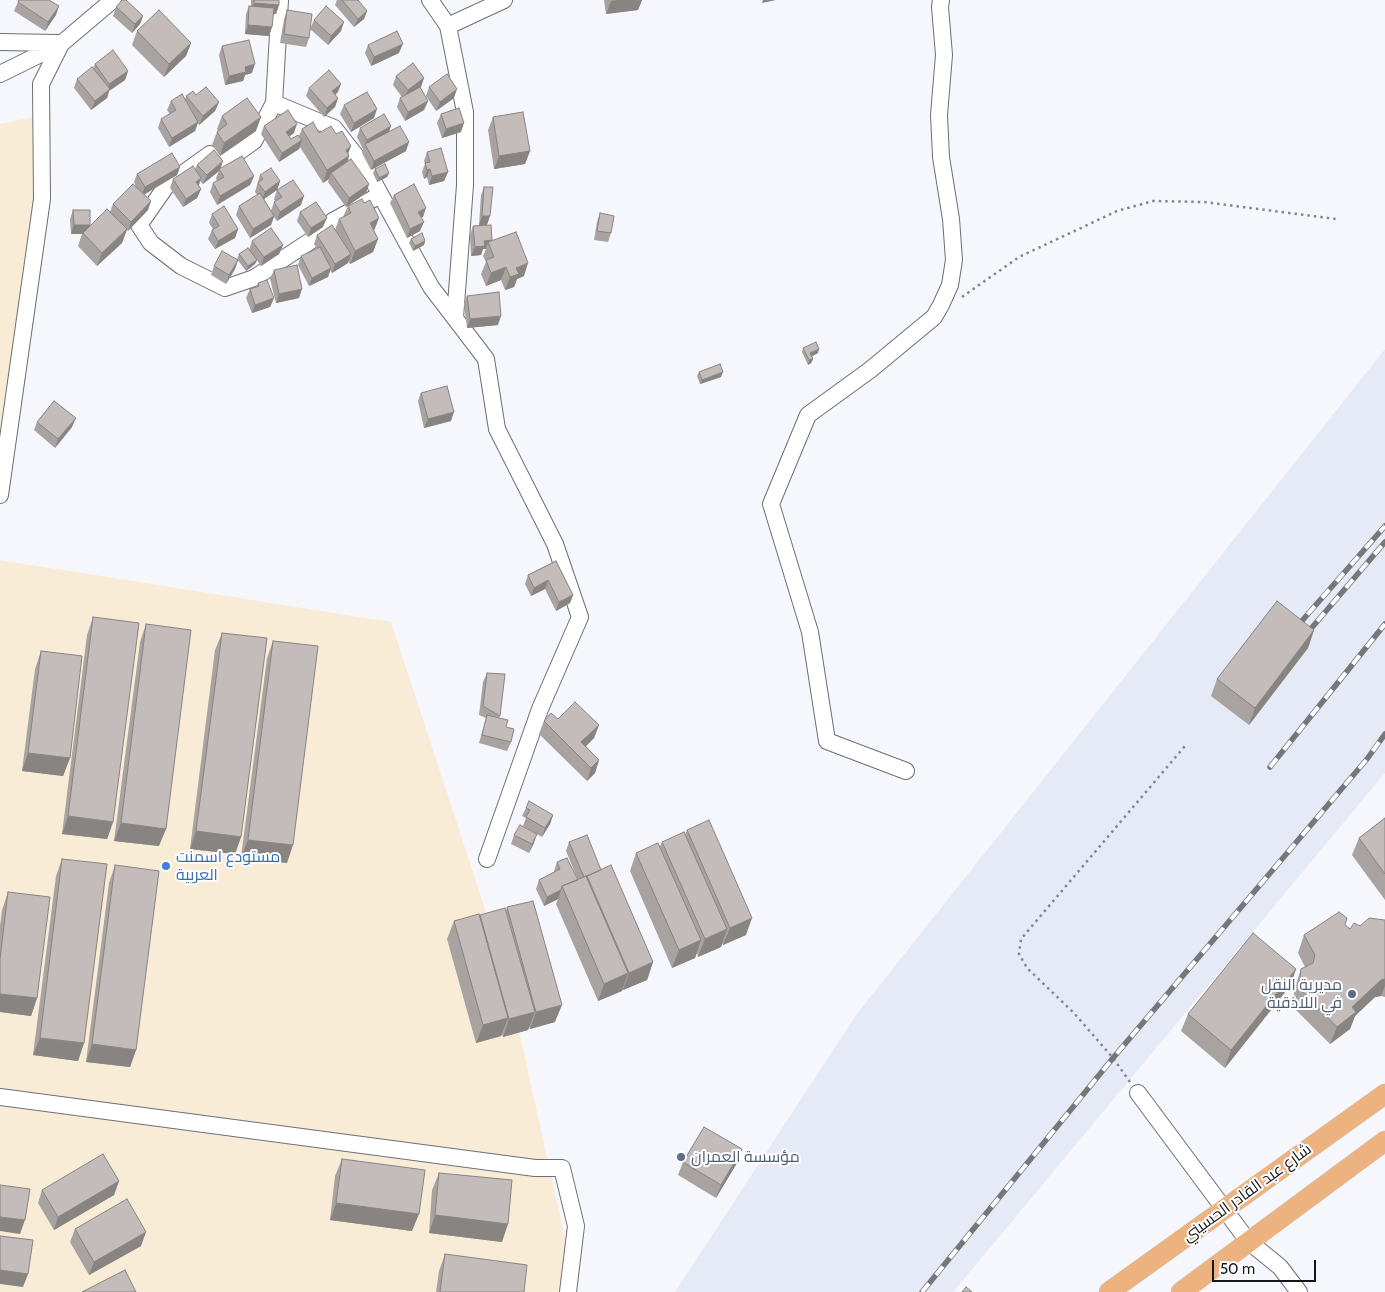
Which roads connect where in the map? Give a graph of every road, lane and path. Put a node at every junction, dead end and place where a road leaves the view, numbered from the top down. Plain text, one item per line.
1 (113, 0) edge
2 (280, 0) edge
3 (430, 0) edge
4 (504, 0) edge
5 (941, 0) edge
6 (448, 26) junction
7 (0, 42) edge
8 (61, 44) junction
9 (0, 74) edge
10 (274, 103) junction
11 (380, 195) junction
12 (1336, 219) dead end
13 (957, 300) dead end
14 (455, 318) junction
15 (0, 495) edge
16 (1185, 746) dead end
17 (906, 771) dead end
18 (487, 859) dead end
19 (1138, 1093) joint
20 (1385, 1094) edge
21 (0, 1097) edge
22 (1385, 1141) edge
23 (1224, 1208) junction
24 (1248, 1241) junction
25 (568, 1292) edge
26 (1109, 1292) edge
27 (1181, 1292) edge
28 (1299, 1292) edge

1 - 8 street
2 - 10 street
3 - 6 street
4 - 6 street
5 - 17 street
6 - 14 street
7 - 8 street
8 - 9 street
8 - 15 street
10 - 11 street
10 - 11 street
11 - 14 street
12 - 13 path
14 - 18 street
16 - 19 path
19 - 23 street
20 - 23 main road, شارع عبد القادر الحسيني
21 - 25 street
22 - 24 main road
23 - 24 street
23 - 26 main road, شارع عبد القادر الحسيني
24 - 27 main road
24 - 28 street

